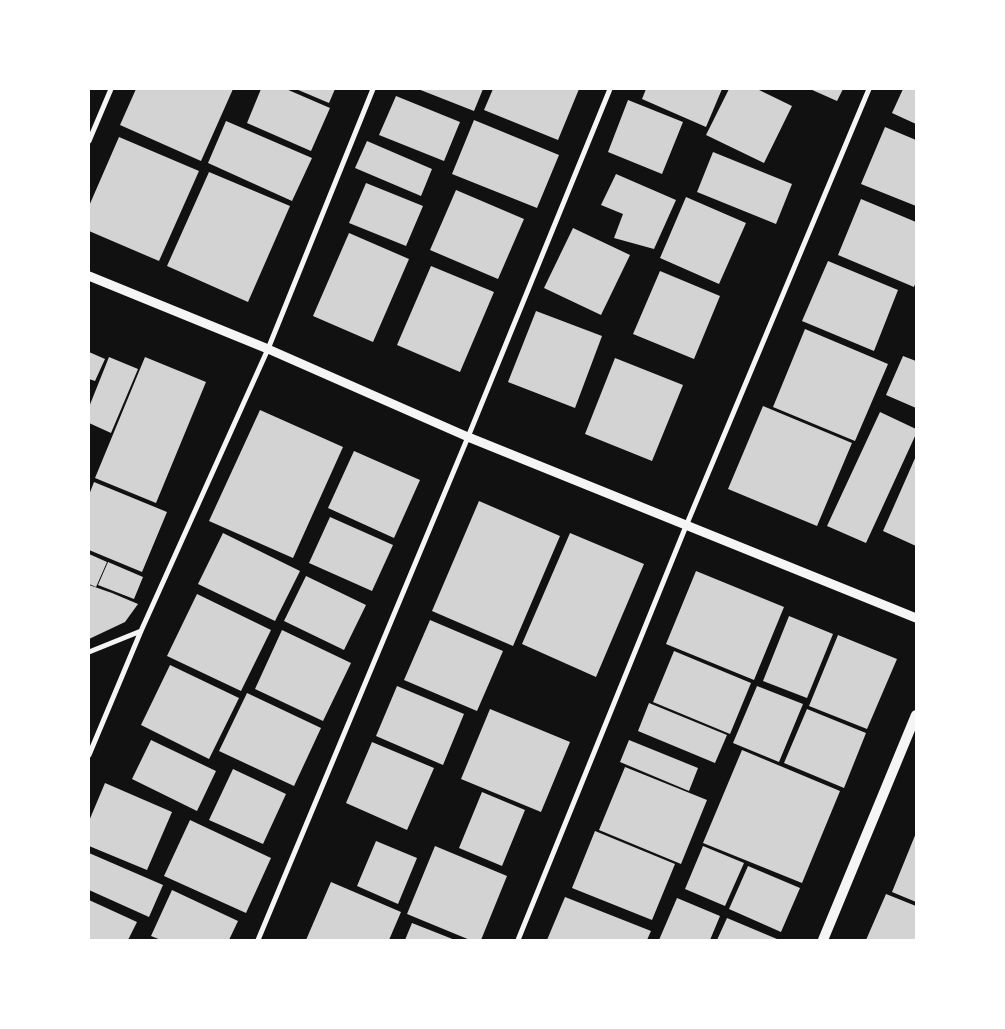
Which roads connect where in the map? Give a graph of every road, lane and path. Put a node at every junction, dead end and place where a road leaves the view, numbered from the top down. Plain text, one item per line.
1 (111, 89) edge
2 (372, 89) edge
3 (610, 89) edge
4 (869, 89) edge
5 (89, 141) edge
6 (89, 276) edge
7 (268, 349) junction
8 (468, 437) junction
9 (686, 526) junction
10 (916, 618) edge
11 (141, 631) junction
12 (89, 652) edge
13 (916, 716) edge
14 (89, 755) edge
15 (258, 940) edge
16 (518, 940) edge
17 (823, 940) edge

1 - 5 street
2 - 7 street
3 - 8 street
4 - 9 street
6 - 7 street
7 - 8 street
7 - 11 street
8 - 9 street
8 - 15 street
9 - 10 street
9 - 16 street
11 - 12 street
11 - 14 street
13 - 17 main road

